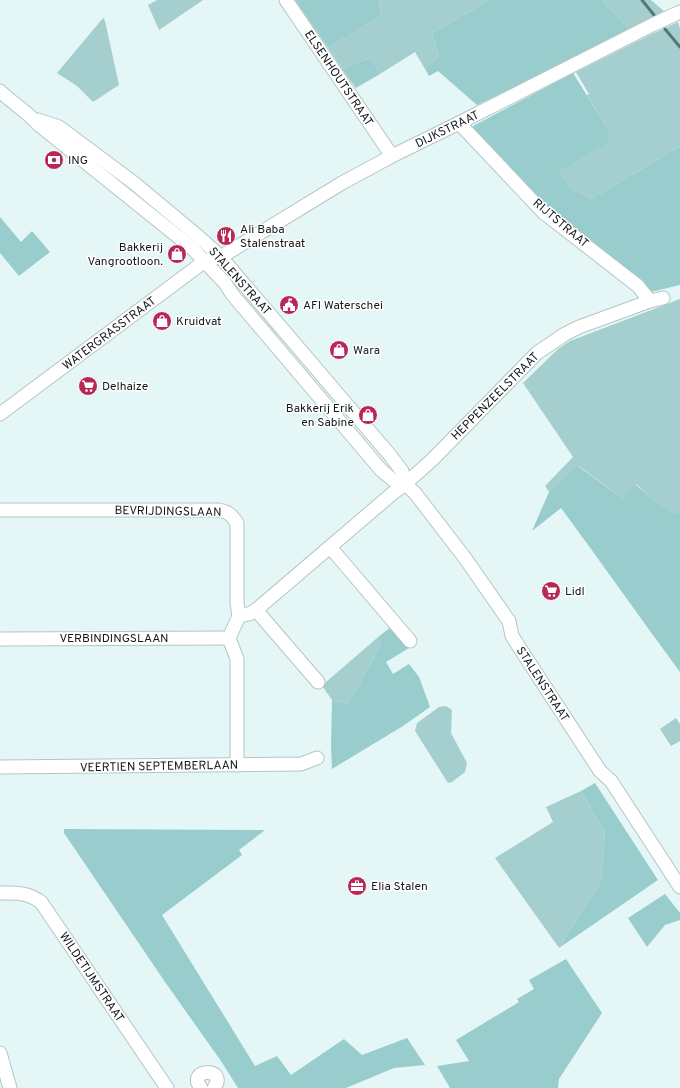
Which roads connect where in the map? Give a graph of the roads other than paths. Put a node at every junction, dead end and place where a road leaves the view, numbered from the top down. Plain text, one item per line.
1 (286, 0) edge
2 (680, 12) edge
3 (2, 95) edge
4 (34, 119) junction
5 (459, 124) junction
6 (392, 156) junction
7 (134, 183) junction
8 (126, 194) junction
9 (220, 256) junction
10 (205, 262) junction
11 (244, 284) junction
12 (232, 294) junction
13 (663, 298) dead end
14 (650, 301) junction
15 (0, 414) edge
16 (393, 460) junction
17 (381, 470) junction
18 (405, 484) junction
19 (0, 510) edge
20 (330, 547) junction
21 (256, 610) junction
22 (239, 616) junction
23 (229, 638) junction
24 (0, 639) edge
25 (410, 641) dead end
26 (318, 682) dead end
27 (317, 758) dead end
28 (237, 765) junction
29 (0, 767) edge
30 (680, 887) edge
31 (0, 893) edge
32 (0, 1053) edge
33 (197, 1087) edge
34 (10, 1088) edge
35 (167, 1088) edge
36 (214, 1088) edge

1 - 6 street, ELSENHOUTSTRAAT
2 - 5 street, DIJKSTRAAT
3 - 4 street, STALENSTRAAT
4 - 7 street, STALENSTRAAT
4 - 8 street, STALENSTRAAT
5 - 6 street, DIJKSTRAAT
5 - 14 street, RIJTSTRAAT
6 - 9 street, DIJKSTRAAT
7 - 8 street
7 - 9 street, STALENSTRAAT
8 - 10 street, STALENSTRAAT
9 - 10 street, WATERGRASSTRAAT
9 - 11 street, STALENSTRAAT
10 - 12 street, STALENSTRAAT
10 - 15 street, WATERGRASSTRAAT
11 - 12 street
11 - 16 street, STALENSTRAAT
12 - 17 street, STALENSTRAAT
13 - 14 street, HEPPENZEELSTRAAT
14 - 18 street, HEPPENZEELSTRAAT
16 - 17 street
16 - 18 street, STALENSTRAAT
17 - 18 street, STALENSTRAAT
18 - 20 street
18 - 30 street, STALENSTRAAT
19 - 22 street, BEVRIJDINGSLAAN
20 - 21 street
20 - 25 street
21 - 22 street
21 - 26 street
22 - 23 street
23 - 24 street, VERBINDINGSLAAN
23 - 28 street
27 - 28 street, VEERTIEN SEPTEMBERLAAN
28 - 29 street, VEERTIEN SEPTEMBERLAAN
31 - 35 street, WILDETIJMSTRAAT
32 - 34 street
33 - 36 street

